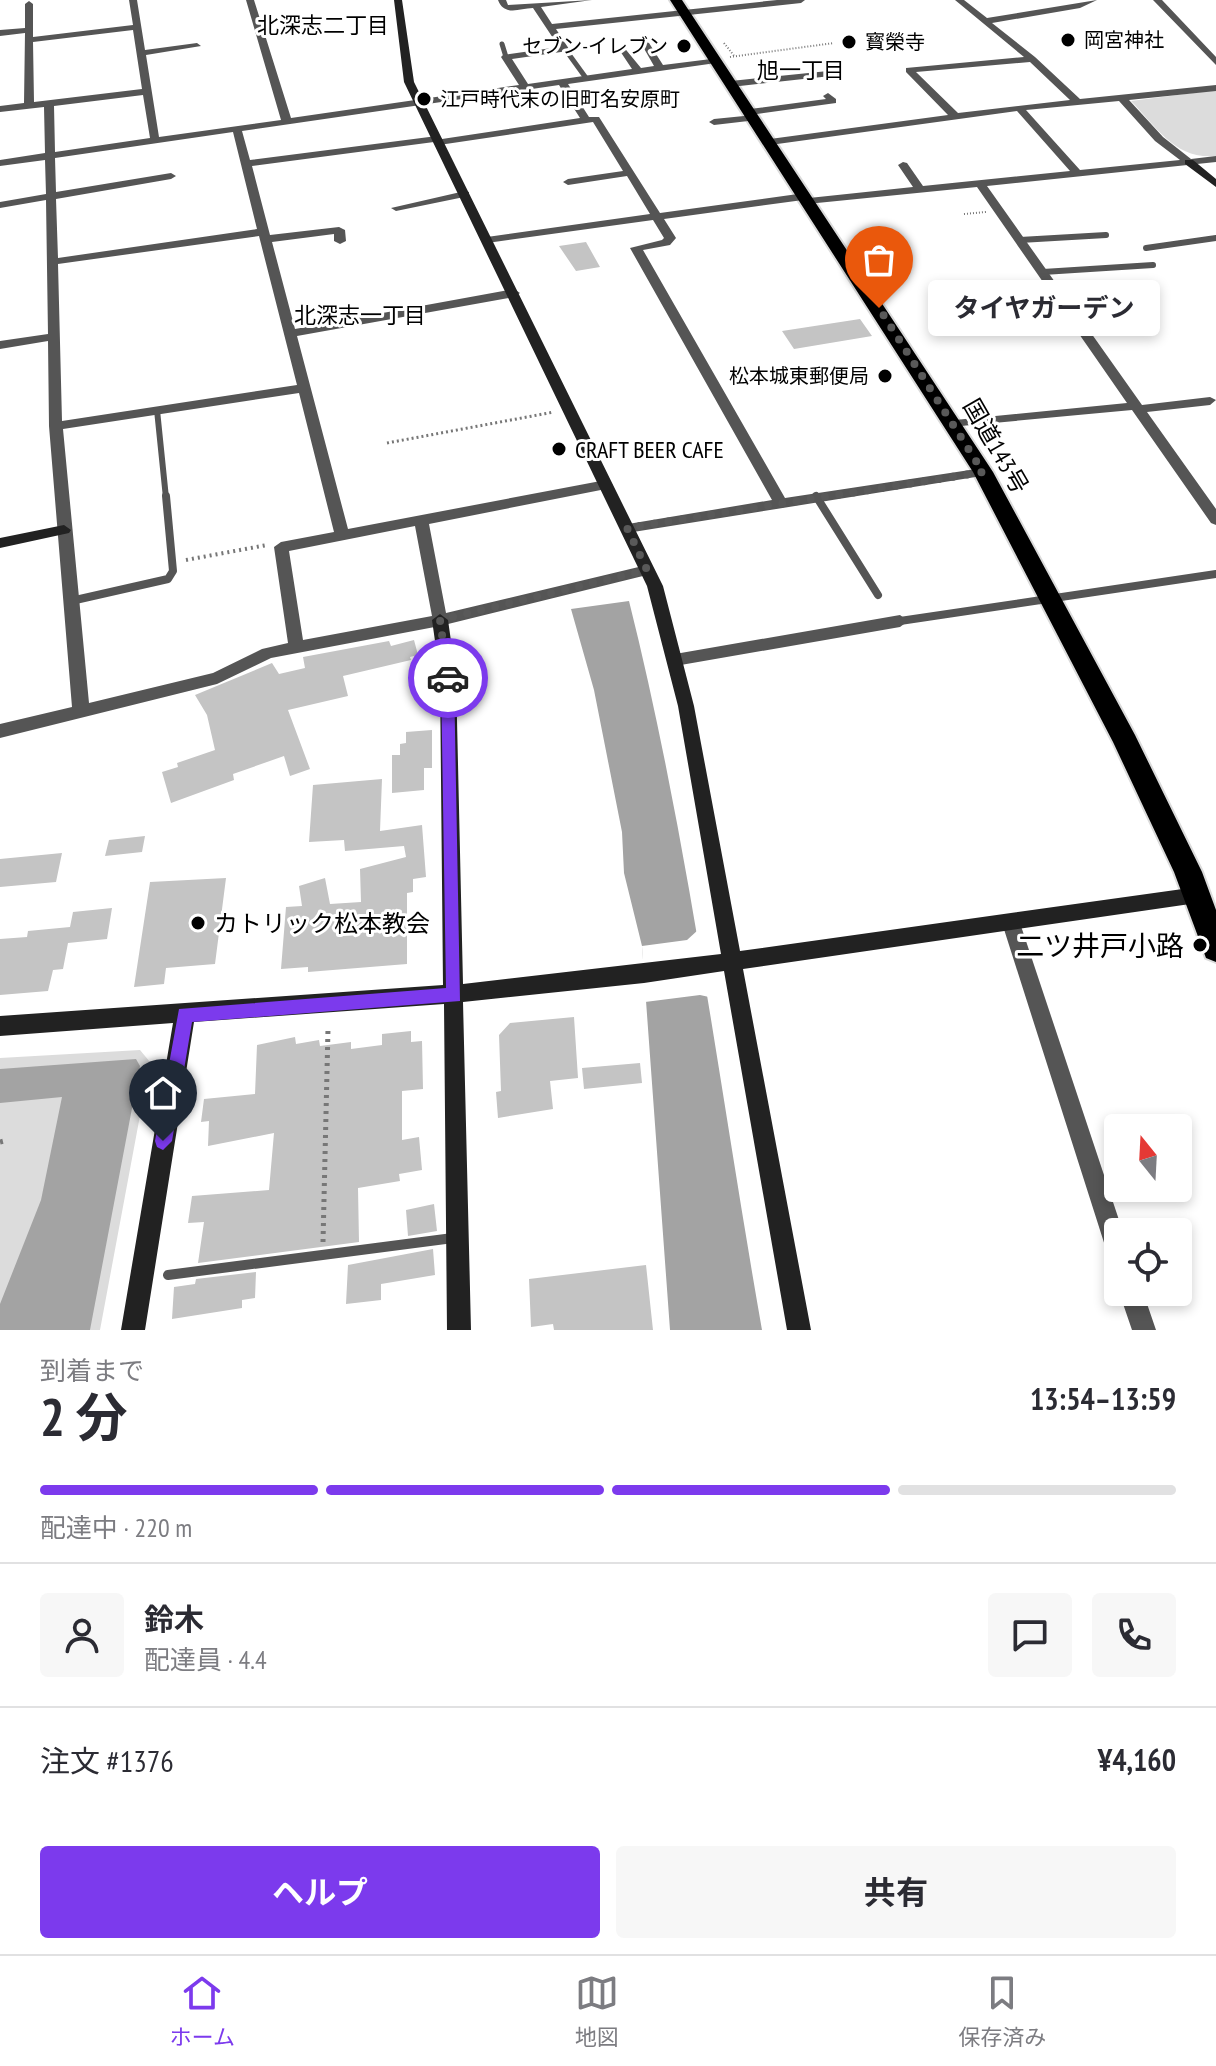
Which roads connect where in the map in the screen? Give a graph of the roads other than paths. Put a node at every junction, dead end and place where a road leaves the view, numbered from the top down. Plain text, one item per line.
1 (133, 0) edge
2 (250, 0) edge
3 (398, 0) edge
4 (502, 0) edge
5 (588, 0) edge
6 (801, 0) edge
7 (959, 0) edge
8 (1023, 0) edge
9 (1091, 0) edge
10 (1157, 0) edge
11 (552, 2) edge
12 (29, 4) dead end
13 (536, 6) junction
14 (680, 6) edge
15 (1040, 12) junction
16 (987, 21) junction
17 (136, 27) junction
18 (549, 27) junction
19 (0, 33) edge
20 (27, 35) junction
21 (502, 44) dead end
22 (646, 45) dead end
23 (197, 46) dead end
24 (622, 48) dead end
25 (565, 49) junction
26 (140, 53) junction
27 (506, 57) junction
28 (1032, 59) junction
29 (716, 60) junction
30 (1216, 62) edge
31 (660, 68) junction
32 (638, 71) junction
33 (822, 77) dead end
34 (586, 78) junction
35 (562, 82) junction
36 (731, 84) junction
37 (525, 87) junction
38 (1216, 88) edge
39 (145, 92) junction
40 (1122, 98) junction
41 (834, 99) dead end
42 (1078, 102) junction
43 (49, 103) junction
44 (418, 104) junction
45 (29, 105) junction
46 (1019, 108) junction
47 (0, 109) edge
48 (752, 115) junction
49 (956, 117) junction
50 (587, 121) junction
51 (287, 122) junction
52 (714, 122) dead end
53 (237, 129) junction
54 (438, 140) junction
55 (155, 141) junction
56 (770, 142) junction
57 (50, 156) junction
58 (1216, 159) edge
59 (1189, 162) junction
60 (0, 163) edge
61 (246, 164) junction
62 (903, 165) dead end
63 (629, 173) junction
64 (1078, 174) junction
65 (171, 176) dead end
66 (568, 182) dead end
67 (980, 183) junction
68 (1216, 184) edge
69 (920, 189) junction
70 (465, 194) junction
71 (50, 195) junction
72 (806, 198) junction
73 (0, 205) edge
74 (396, 208) dead end
75 (655, 215) junction
76 (264, 235) junction
77 (1106, 235) dead end
78 (1216, 238) edge
79 (487, 240) junction
80 (1020, 240) junction
81 (340, 241) dead end
82 (1146, 248) dead end
83 (51, 262) junction
84 (1153, 265) dead end
85 (1043, 272) junction
86 (514, 293) junction
87 (291, 333) junction
88 (52, 337) junction
89 (0, 345) edge
90 (303, 388) junction
91 (1210, 401) dead end
92 (1137, 407) junction
93 (157, 410) junction
94 (955, 424) junction
95 (56, 426) junction
96 (983, 472) junction
97 (606, 485) junction
98 (816, 496) junction
99 (780, 502) junction
100 (421, 520) junction
101 (1216, 520) edge
102 (627, 528) junction
103 (64, 530) junction
104 (342, 535) junction
105 (0, 543) edge
106 (647, 570) junction
107 (1216, 574) edge
108 (878, 595) dead end
109 (1051, 599) junction
110 (71, 601) junction
111 (440, 620) junction
112 (900, 621) joint
113 (296, 647) junction
114 (675, 660) junction
115 (81, 710) junction
116 (0, 731) edge
117 (1197, 895) junction
118 (1011, 923) junction
119 (1216, 949) edge
120 (733, 960) junction
121 (454, 995) junction
122 (185, 1014) junction
123 (0, 1026) edge
124 (1107, 1218) edge
125 (458, 1238) junction
126 (168, 1275) dead end
127 (1136, 1306) edge
128 (133, 1330) edge
129 (459, 1330) edge
130 (799, 1330) edge
131 (1144, 1330) edge

1 - 17 street
2 - 51 street
3 - 44 street
4 - 13 street
5 - 11 street
6 - 14 street
7 - 16 street
8 - 15 street
9 - 15 street
10 - 30 street
11 - 13 street
12 - 20 street
13 - 18 street
14 - 18 street
14 - 29 highway, 国道143号
15 - 16 street
16 - 28 street
17 - 20 street
17 - 26 street
18 - 25 street
19 - 20 street
20 - 45 street
21 - 27 lane
22 - 31 street
23 - 26 street
24 - 32 street
25 - 27 street
25 - 34 lane
26 - 39 street
27 - 37 street
28 - 42 street
28 - 49 street
29 - 31 street
29 - 36 highway, 国道143号
31 - 32 street
32 - 34 street
33 - 36 street
34 - 35 street
35 - 37 street
35 - 50 street
36 - 48 highway, 国道143号
37 - 44 street
38 - 40 street
39 - 43 street
39 - 55 street
40 - 42 street
40 - 59 street
41 - 48 street
42 - 46 street
43 - 45 street
43 - 57 street
44 - 51 street
44 - 54 street
45 - 47 street
46 - 49 street
46 - 64 street
48 - 52 street
48 - 56 highway, 国道143号
49 - 56 street
50 - 54 street
50 - 63 street
51 - 53 street
53 - 55 street
53 - 61 street
54 - 61 street
54 - 70 street
55 - 57 street
56 - 72 highway, 国道143号
57 - 60 street
57 - 71 street
58 - 59 street
59 - 64 street
59 - 68 street
61 - 76 street
62 - 69 street
63 - 66 street
63 - 75 street
64 - 67 street
65 - 71 street
67 - 69 street
67 - 80 street
69 - 72 street
70 - 74 street
70 - 79 street
71 - 73 street
71 - 83 street
72 - 75 street
72 - 94 highway, 国道143号
75 - 79 street
75 - 99 street
76 - 81 street
76 - 83 street
76 - 87 street
77 - 80 lane
78 - 82 lane
79 - 86 street
80 - 85 street
83 - 88 street
84 - 85 lane
85 - 92 street
86 - 87 street
86 - 97 street
87 - 90 street
88 - 89 street
88 - 95 street
90 - 93 street
90 - 104 street
91 - 92 street
92 - 94 street
92 - 101 street
93 - 95 street
93 - 110 lane
94 - 96 highway, 国道143号
95 - 103 street
96 - 98 street
96 - 109 highway, 国道143号
97 - 100 street
97 - 102 street
98 - 99 street
98 - 108 lane
99 - 102 street
100 - 104 street
100 - 111 street
102 - 106 street
103 - 105 street
103 - 110 street
104 - 113 street
106 - 111 street
106 - 114 street
107 - 109 lane
109 - 112 lane
109 - 117 highway, 国道143号
110 - 115 street
111 - 113 street
111 - 121 street
112 - 114 street
113 - 115 street
114 - 120 street
115 - 116 street
117 - 118 street
117 - 119 highway, 国道143号
118 - 120 street
118 - 124 street
120 - 121 street
120 - 130 street
121 - 122 street
121 - 125 street
122 - 123 street
122 - 128 street
125 - 126 lane
125 - 129 street
127 - 131 street

